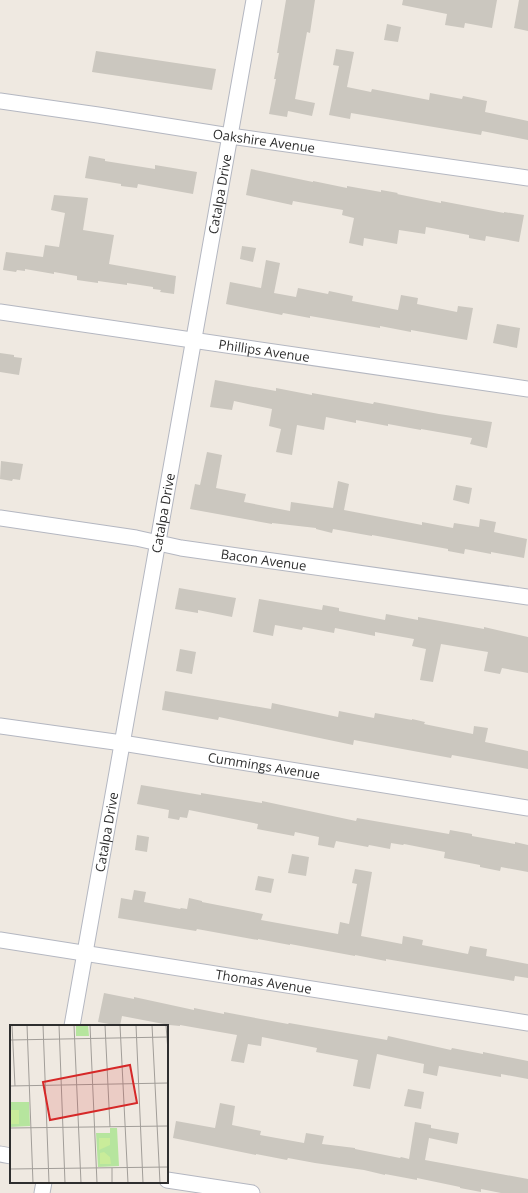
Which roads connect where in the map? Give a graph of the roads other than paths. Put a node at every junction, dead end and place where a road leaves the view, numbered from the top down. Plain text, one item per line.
1 (254, 0) edge
2 (0, 101) edge
3 (230, 136) junction
4 (528, 178) edge
5 (0, 312) edge
6 (193, 340) junction
7 (528, 389) edge
8 (0, 518) edge
9 (157, 543) junction
10 (528, 597) edge
11 (0, 726) edge
12 (122, 743) junction
13 (528, 808) edge
14 (0, 940) edge
15 (85, 953) junction
16 (528, 1023) edge
17 (72, 1025) edge
18 (0, 1154) edge
19 (10, 1156) edge
20 (168, 1180) edge
21 (44, 1183) edge
22 (42, 1193) edge
23 (252, 1193) edge

1 - 3 street, Catalpa Drive
2 - 3 street, Oakshire Avenue
3 - 4 street, Oakshire Avenue
3 - 6 street, Catalpa Drive
5 - 6 street, Phillips Avenue
6 - 7 street, Phillips Avenue
6 - 9 street, Catalpa Drive
8 - 9 street, Bacon Avenue
9 - 10 street, Bacon Avenue
9 - 12 street, Catalpa Drive
11 - 12 street, Cummings Avenue
12 - 13 street, Cummings Avenue
12 - 15 street, Catalpa Drive
14 - 15 street, Thomas Avenue
15 - 16 street, Thomas Avenue
15 - 17 street, Catalpa Drive
18 - 19 street
20 - 23 street
21 - 22 street

